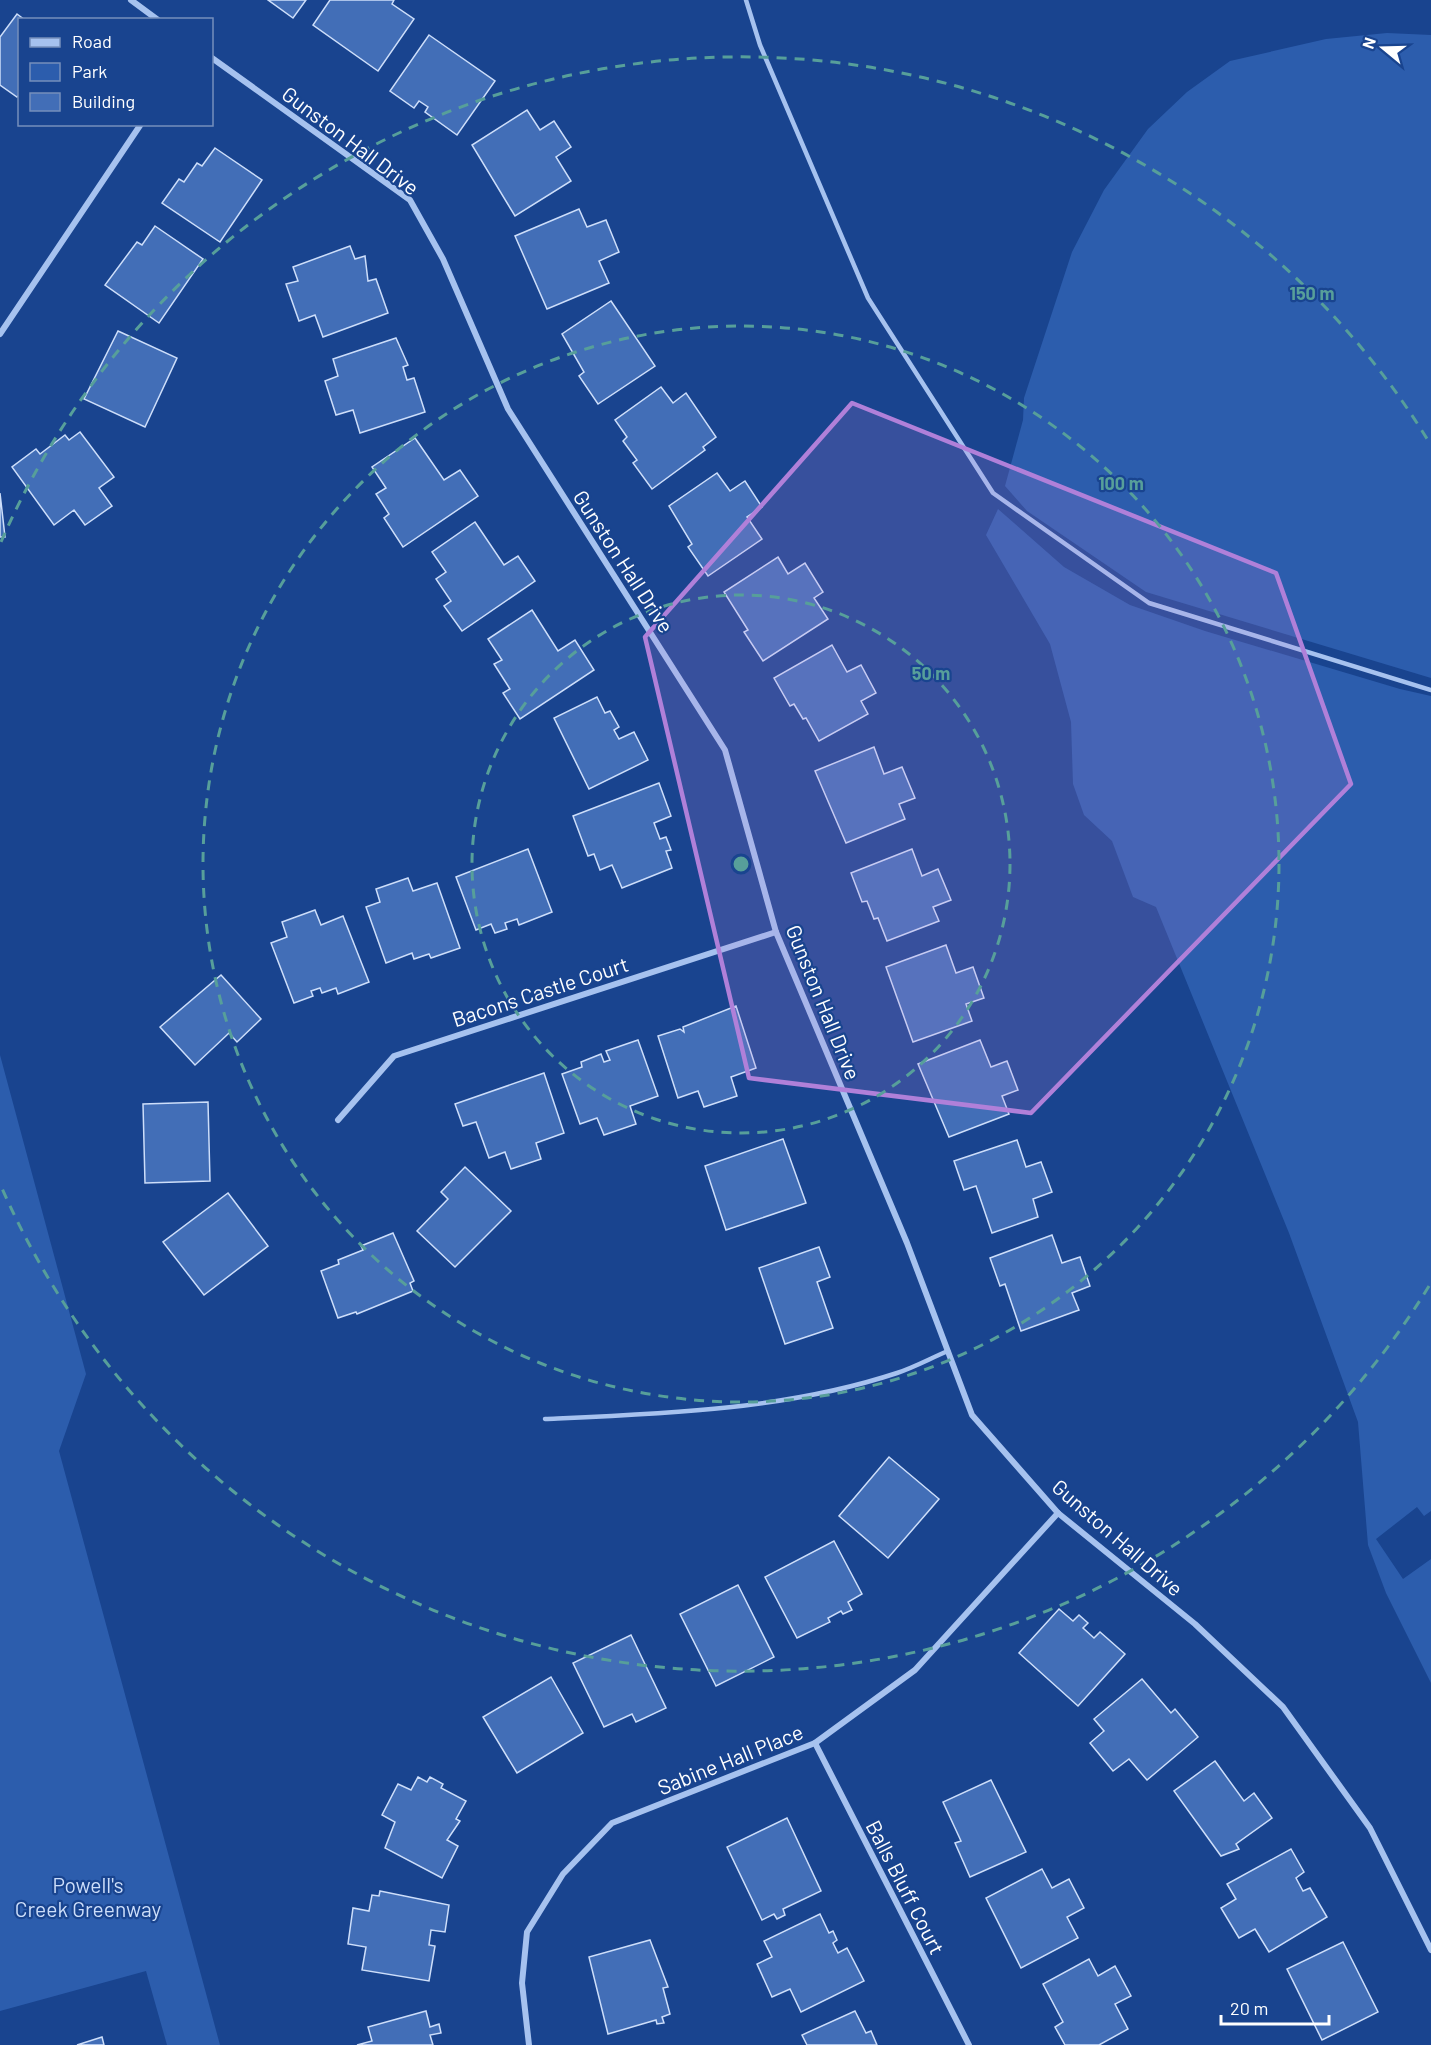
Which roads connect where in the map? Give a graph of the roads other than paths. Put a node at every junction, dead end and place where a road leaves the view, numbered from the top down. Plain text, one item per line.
1 (131, 0) edge
2 (746, 0) edge
3 (155, 18) edge
4 (213, 59) edge
5 (140, 126) edge
6 (0, 333) edge
7 (1431, 690) edge
8 (776, 932) junction
9 (338, 1120) dead end
10 (948, 1351) junction
11 (545, 1419) dead end
12 (1058, 1513) junction
13 (815, 1743) junction
14 (1431, 1950) edge
15 (529, 2045) edge
16 (969, 2045) edge

1 - 3 street
2 - 7 lane
4 - 8 street, Gunston Hall Drive
5 - 6 street
8 - 9 street, Bacons Castle Court
8 - 10 street, Gunston Hall Drive
10 - 11 lane
10 - 12 street, Gunston Hall Drive
12 - 13 street, Sabine Hall Place
12 - 14 street, Gunston Hall Drive
13 - 15 street, Sabine Hall Place
13 - 16 street, Balls Bluff Court

